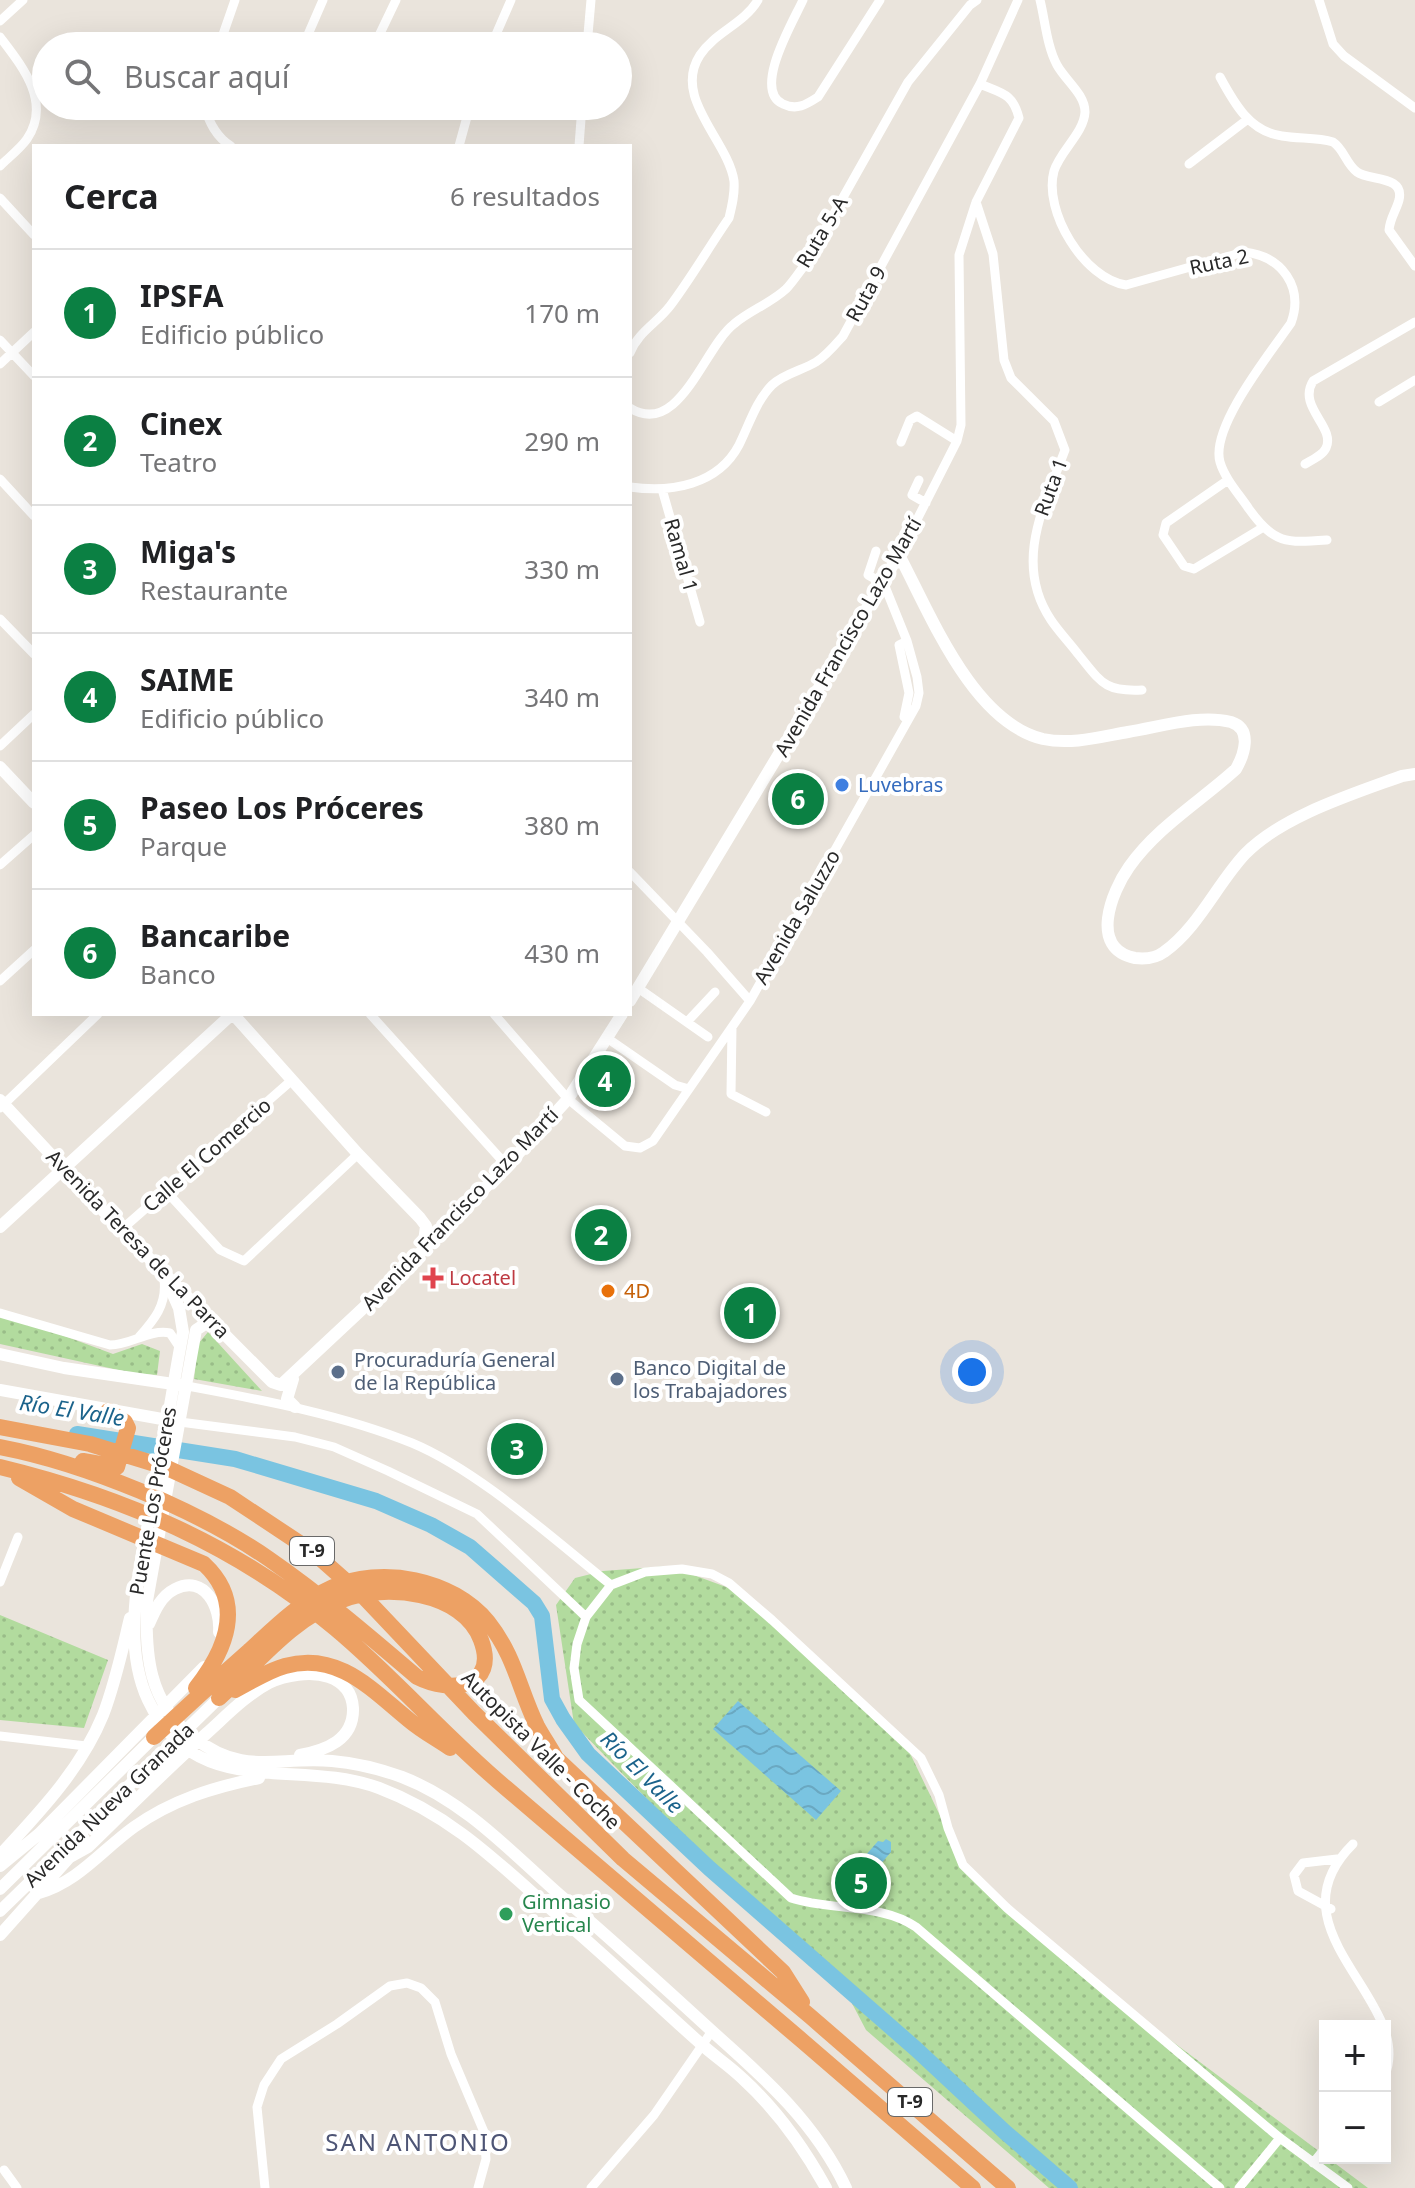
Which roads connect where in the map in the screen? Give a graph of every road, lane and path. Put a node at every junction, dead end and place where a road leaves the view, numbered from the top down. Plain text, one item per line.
1 (23, 0) edge
2 (323, 0) edge
3 (396, 0) edge
4 (511, 0) edge
5 (591, 0) edge
6 (758, 0) edge
7 (803, 0) edge
8 (880, 0) edge
9 (977, 0) edge
10 (1018, 0) edge
11 (1040, 0) edge
12 (1319, 0) edge
13 (232, 3) edge
14 (0, 21) edge
15 (223, 32) edge
16 (309, 32) edge
17 (381, 32) edge
18 (497, 32) edge
19 (588, 32) edge
20 (0, 37) edge
21 (1220, 77) dead end
22 (980, 84) junction
23 (32, 87) edge
24 (1415, 108) edge
25 (1248, 119) junction
26 (35, 120) edge
27 (209, 120) edge
28 (466, 120) edge
29 (581, 120) edge
30 (223, 144) edge
31 (460, 144) edge
32 (579, 144) edge
33 (1189, 164) dead end
34 (0, 166) edge
35 (0, 198) edge
36 (976, 202) junction
37 (32, 233) edge
38 (1415, 266) edge
39 (1415, 322) edge
40 (32, 334) edge
41 (0, 340) edge
42 (632, 350) edge
43 (12, 353) junction
44 (0, 364) edge
45 (32, 374) edge
46 (1415, 380) edge
47 (1379, 402) dead end
48 (632, 409) edge
49 (957, 441) junction
50 (901, 442) dead end
51 (1305, 464) dead end
52 (0, 479) edge
53 (919, 480) dead end
54 (1228, 480) junction
55 (632, 487) edge
56 (662, 489) junction
57 (926, 503) junction
58 (32, 514) edge
59 (1262, 528) junction
60 (1327, 540) dead end
61 (876, 551) dead end
62 (899, 555) junction
63 (884, 584) junction
64 (0, 619) edge
65 (700, 622) dead end
66 (907, 641) junction
67 (32, 652) edge
68 (1142, 690) dead end
69 (32, 716) edge
70 (904, 717) dead end
71 (0, 746) edge
72 (0, 767) edge
73 (1415, 774) edge
74 (32, 801) edge
75 (32, 837) edge
76 (0, 865) edge
77 (632, 874) edge
78 (678, 921) junction
79 (32, 952) edge
80 (0, 981) edge
81 (638, 988) junction
82 (715, 992) dead end
83 (632, 998) edge
84 (750, 1001) junction
85 (96, 1016) edge
86 (230, 1016) edge
87 (234, 1016) edge
88 (372, 1016) edge
89 (496, 1016) edge
90 (620, 1016) edge
91 (687, 1022) junction
92 (732, 1027) junction
93 (708, 1037) dead end
94 (607, 1038) junction
95 (292, 1080) junction
96 (689, 1089) junction
97 (568, 1099) junction
98 (1, 1104) edge
99 (766, 1112) dead end
100 (358, 1154) junction
101 (507, 1166) junction
102 (64, 1167) junction
103 (166, 1191) junction
104 (458, 1214) junction
105 (420, 1218) junction
106 (0, 1227) edge
107 (121, 1230) junction
108 (423, 1250) junction
109 (163, 1272) junction
110 (0, 1313) edge
111 (217, 1325) junction
112 (137, 1340) junction
113 (180, 1348) junction
114 (0, 1354) edge
115 (300, 1369) junction
116 (180, 1385) junction
117 (278, 1385) joint
118 (0, 1390) edge
119 (295, 1407) junction
120 (108, 1411) junction
121 (173, 1421) junction
122 (0, 1427) edge
123 (0, 1447) edge
124 (35, 1454) junction
125 (0, 1467) edge
126 (18, 1537) dead end
127 (148, 1567) junction
128 (0, 1582) edge
129 (611, 1585) junction
130 (334, 1594) junction
131 (135, 1600) junction
132 (586, 1617) junction
133 (282, 1629) junction
134 (145, 1634) junction
135 (152, 1694) junction
136 (219, 1698) junction
137 (0, 1736) edge
138 (154, 1737) junction
139 (86, 1746) junction
140 (270, 1769) junction
141 (487, 1773) junction
142 (99, 1816) junction
143 (1353, 1844) dead end
144 (0, 1855) edge
145 (70, 1857) junction
146 (1337, 1859) junction
147 (0, 1866) edge
148 (0, 1889) edge
149 (39, 1893) junction
150 (1331, 1909) junction
151 (0, 1911) edge
152 (0, 1935) edge
153 (1373, 1982) dead end
154 (811, 2017) junction
155 (1394, 2026) dead end
156 (712, 2031) junction
157 (701, 2044) junction
158 (1391, 2064) edge
159 (1280, 2138) junction
160 (1319, 2156) edge
161 (1313, 2163) junction
162 (4, 2170) dead end
163 (17, 2188) edge
164 (265, 2188) edge
165 (478, 2188) edge
166 (591, 2188) edge
167 (826, 2188) edge
168 (846, 2188) edge
169 (973, 2188) edge
170 (1008, 2188) edge
171 (1220, 2188) edge
172 (1239, 2188) edge
173 (1348, 2188) edge

1 - 14 street
2 - 16 street
3 - 17 street
4 - 18 street
5 - 19 street
6 - 42 street
7 - 8 street
9 - 48 street, Ruta 5-A
10 - 22 street, Ruta 9
11 - 54 street, Ruta 2
12 - 24 street
13 - 15 street
20 - 23 street
21 - 25 street
22 - 36 street, Avenida Francisco Lazo Martí
22 - 56 street, Ruta 9
25 - 33 street
25 - 38 street
26 - 34 street
27 - 30 street
28 - 31 street
29 - 32 street
35 - 37 street
36 - 49 street, Avenida Francisco Lazo Martí
36 - 68 street, Ruta 1
39 - 51 street
40 - 43 street
41 - 43 street
43 - 44 street
43 - 45 street
46 - 47 street
49 - 50 street
49 - 57 street, Avenida Francisco Lazo Martí
52 - 58 street
53 - 57 street
54 - 59 street, Ruta 2
54 - 59 street
55 - 56 street, Ruta 9
56 - 65 street, Ramal 1
57 - 62 street, Avenida Francisco Lazo Martí
59 - 60 street
61 - 63 street, Avenida Saluzzo
62 - 63 main road, Avenida Francisco Lazo Martí
62 - 73 main road
63 - 66 street, Avenida Saluzzo
63 - 78 main road, Avenida Francisco Lazo Martí
64 - 67 street
66 - 70 street
66 - 84 street, Avenida Saluzzo
69 - 71 street
72 - 74 main road
75 - 76 street
77 - 78 street
78 - 81 main road, Avenida Francisco Lazo Martí
78 - 84 street
79 - 80 street
81 - 83 main road, Avenida Francisco Lazo Martí
81 - 91 street
82 - 91 street
84 - 92 street, Avenida Saluzzo
85 - 98 street
86 - 102 main road
87 - 95 main road
88 - 101 street
89 - 97 street
90 - 94 main road, Avenida Francisco Lazo Martí
91 - 93 street
92 - 96 street, Avenida Saluzzo
92 - 99 street
94 - 96 street
94 - 97 main road, Avenida Francisco Lazo Martí
95 - 100 main road
95 - 103 street, Calle El Comercio
96 - 97 street, Avenida Saluzzo
97 - 101 main road, Avenida Francisco Lazo Martí
98 - 102 main road, Avenida Teresa de La Parra
100 - 103 street
100 - 105 main road
101 - 104 main road, Avenida Francisco Lazo Martí
102 - 106 main road
102 - 107 main road, Avenida Teresa de La Parra
103 - 107 street, Calle El Comercio
104 - 105 main road
104 - 108 main road, Avenida Francisco Lazo Martí
105 - 108 main road
107 - 109 main road, Avenida Teresa de La Parra
108 - 115 main road, Avenida Francisco Lazo Martí
109 - 111 main road, Avenida Teresa de La Parra
109 - 112 street
109 - 113 main road
110 - 112 street
111 - 116 main road
111 - 117 main road, Avenida Teresa de La Parra
112 - 113 street
113 - 116 main road
114 - 116 main road
115 - 117 main road, Avenida Francisco Lazo Martí
115 - 119 main road
116 - 119 street
116 - 121 main road, Puente Los Próceres
118 - 120 main road
119 - 129 street
120 - 121 main road
120 - 124 highway
121 - 127 main road, Puente Los Próceres
121 - 132 street
122 - 154 highway, Autopista Valle - Coche / T-9
123 - 124 highway
124 - 130 highway
125 - 138 highway
125 - 141 highway, T-9
126 - 128 street
127 - 131 main road, Puente Los Próceres
127 - 134 main road, Puente Los Próceres
129 - 132 street
129 - 159 street
130 - 133 highway
130 - 154 highway
131 - 135 main road, Puente Los Próceres
131 - 139 main road
132 - 171 street
133 - 136 highway
133 - 138 highway
134 - 135 main road, Puente Los Próceres
134 - 147 main road
135 - 140 main road, Puente Los Próceres
136 - 141 highway, T-9
136 - 142 main road, Avenida Nueva Granada
137 - 139 street
138 - 148 main road, Avenida Nueva Granada
139 - 144 main road
140 - 145 main road
140 - 149 main road
140 - 156 main road
140 - 157 main road
141 - 169 highway, T-9
142 - 145 main road
142 - 151 main road, Avenida Nueva Granada
143 - 146 street
145 - 149 main road
146 - 150 street
146 - 150 street
149 - 152 main road
150 - 153 street
154 - 170 highway, Autopista Valle - Coche / T-9
155 - 158 street
156 - 157 street
156 - 168 main road
157 - 166 street
157 - 167 main road
159 - 161 street
159 - 172 street
160 - 161 street
161 - 173 street
162 - 163 street
164 - 165 street

